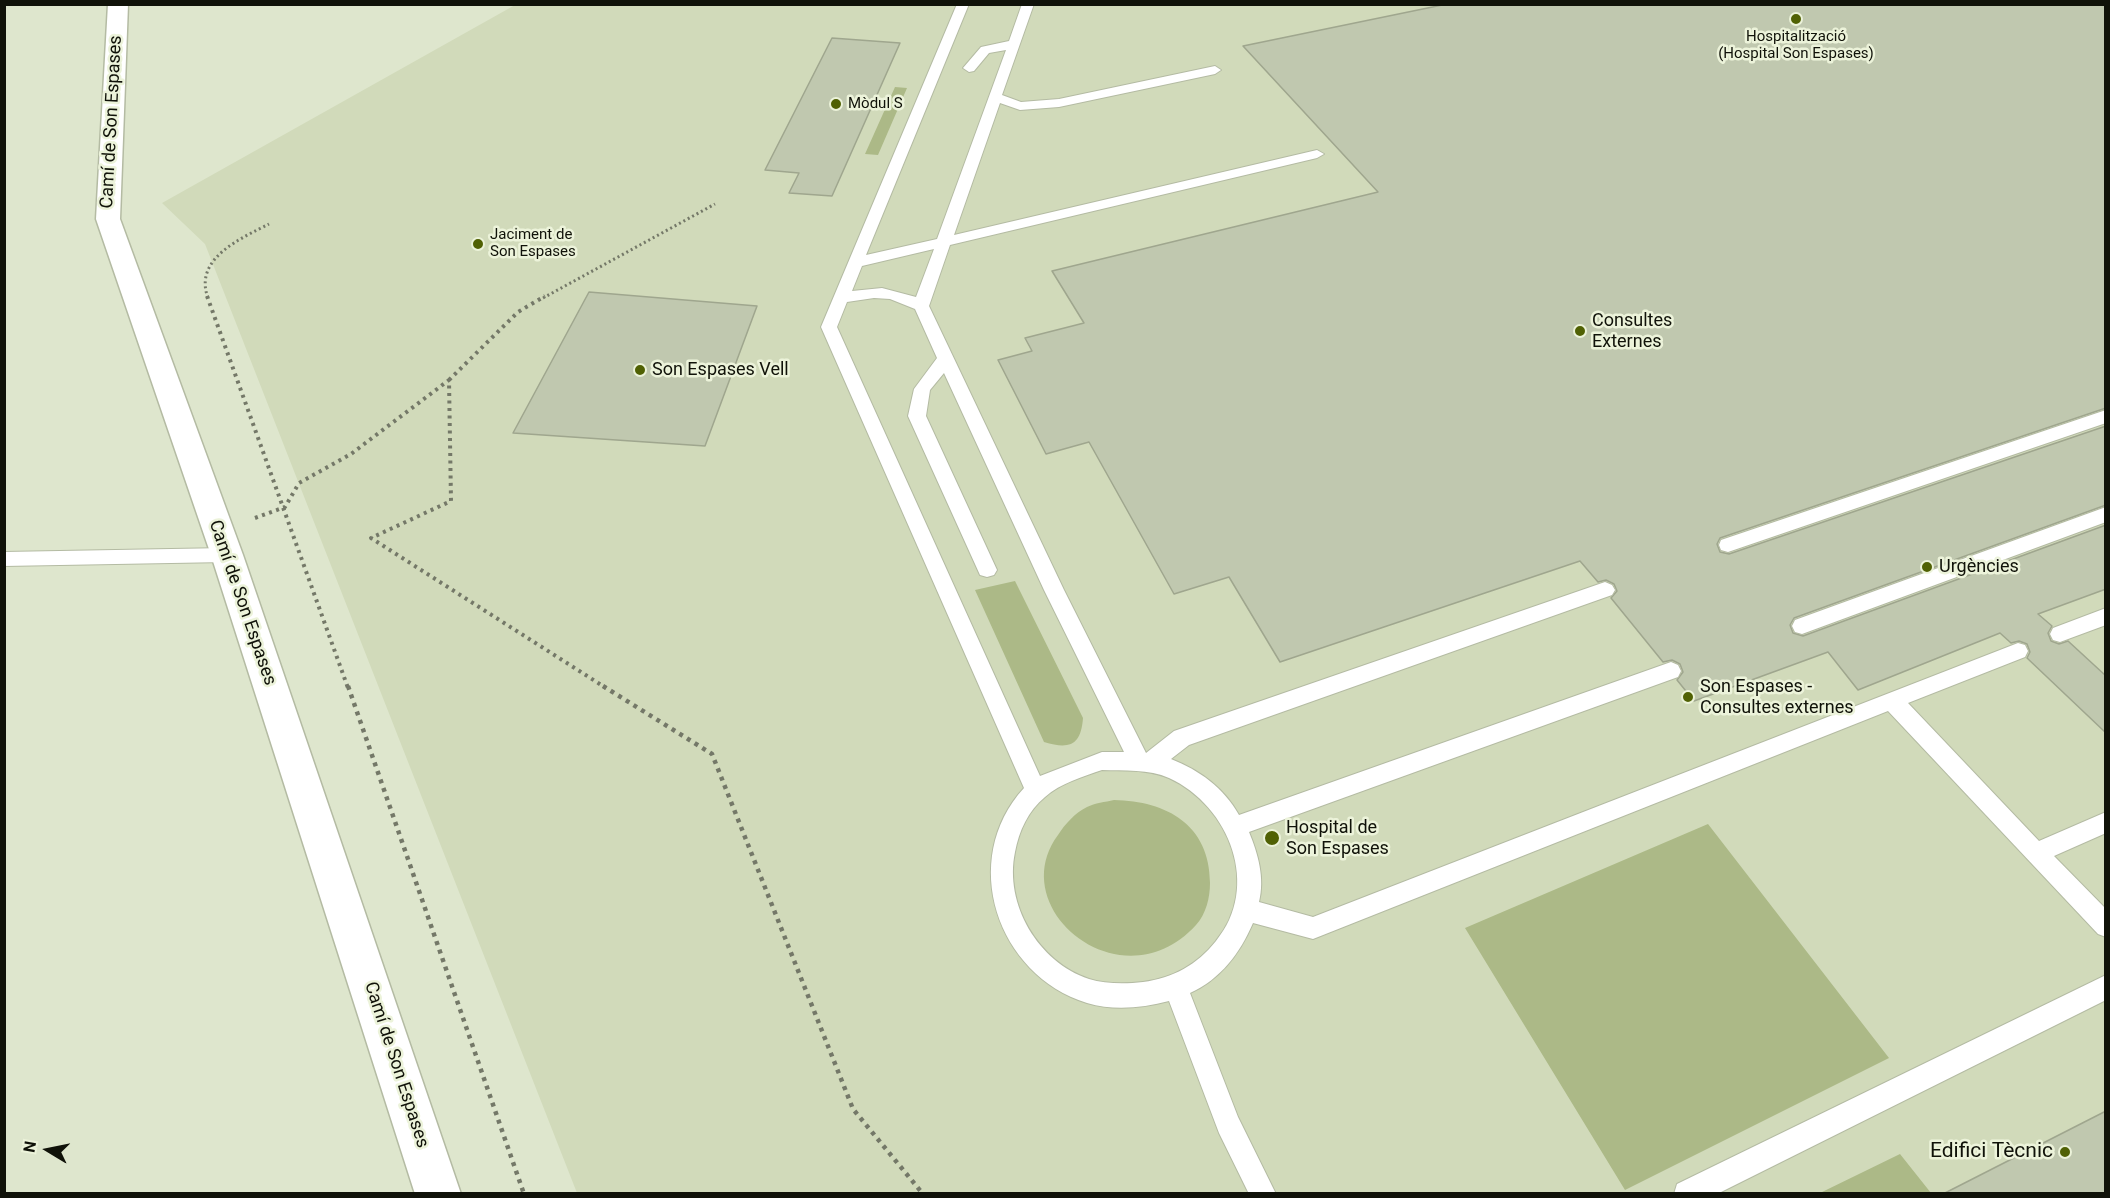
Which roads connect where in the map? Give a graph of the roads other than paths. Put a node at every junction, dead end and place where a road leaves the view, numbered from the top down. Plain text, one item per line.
1 (118, 4) edge
2 (963, 4) edge
3 (1028, 4) edge
4 (1014, 44) junction
5 (969, 68) dead end
6 (1215, 70) dead end
7 (995, 97) junction
8 (1317, 154) dead end
9 (944, 242) junction
10 (854, 263) junction
11 (841, 298) junction
12 (921, 306) junction
13 (945, 360) junction
14 (2106, 416) edge
15 (2106, 514) edge
16 (222, 543) junction
17 (1728, 545) dead end
18 (4, 559) edge
19 (987, 570) dead end
20 (1605, 590) dead end
21 (2106, 616) edge
22 (1802, 626) dead end
23 (2060, 634) dead end
24 (2018, 651) dead end
25 (1671, 671) dead end
26 (1891, 700) junction
27 (1144, 762) junction
28 (1036, 791) junction
29 (2106, 822) edge
30 (1236, 826) junction
31 (2036, 854) junction
32 (1247, 910) junction
33 (2106, 926) edge
34 (2106, 987) edge
35 (1176, 988) junction
36 (438, 1194) edge
37 (1263, 1194) edge
38 (1687, 1194) edge

1 - 16 street, Camí de Son Espases
2 - 10 lane
3 - 4 lane
4 - 5 lane
4 - 7 lane
6 - 7 lane
7 - 9 lane
8 - 9 lane
9 - 10 lane
9 - 12 lane
10 - 11 lane
11 - 12 lane
11 - 28 lane
12 - 13 lane
13 - 19 lane
13 - 27 lane
14 - 17 lane
15 - 22 lane
16 - 18 lane
16 - 36 street, Camí de Son Espases
20 - 27 lane
21 - 23 lane
24 - 26 lane
25 - 30 lane
26 - 31 lane
26 - 32 lane
27 - 28 lane
27 - 30 lane
28 - 35 lane
29 - 31 lane
30 - 32 lane
31 - 33 lane
32 - 35 lane
34 - 38 lane
35 - 37 lane

